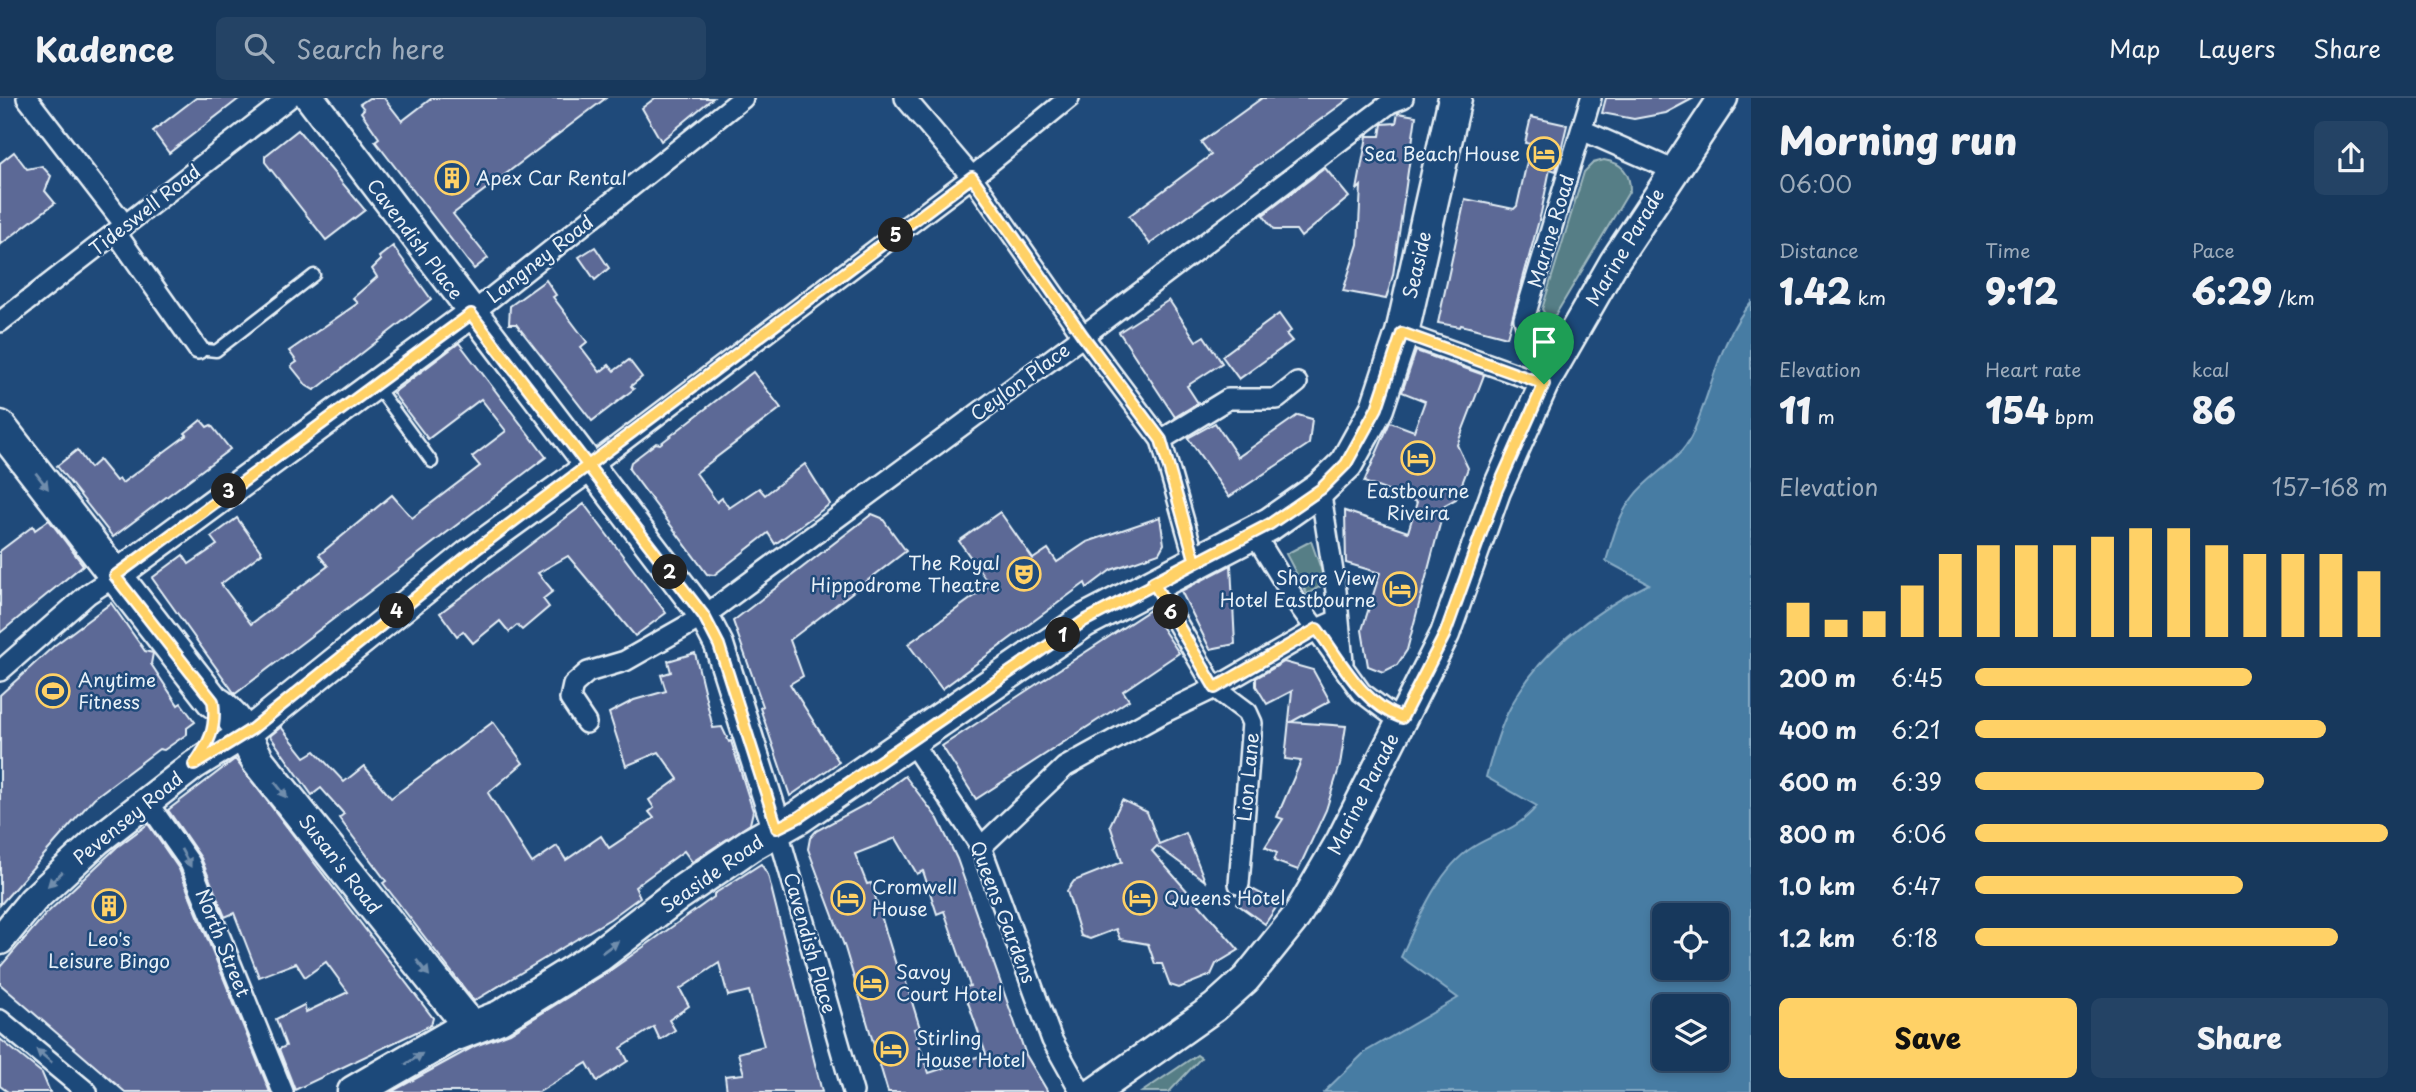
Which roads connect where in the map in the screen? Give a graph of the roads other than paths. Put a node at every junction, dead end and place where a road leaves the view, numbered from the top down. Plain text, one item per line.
1 (27, 98) edge
2 (289, 98) edge
3 (310, 98) edge
4 (743, 98) edge
5 (905, 98) edge
6 (1069, 98) edge
7 (1403, 98) edge
8 (1455, 98) edge
9 (1591, 98) edge
10 (1723, 98) edge
11 (1581, 130) junction
12 (1672, 170) junction
13 (972, 177) junction
14 (121, 229) junction
15 (314, 275) dead end
16 (471, 314) junction
17 (0, 323) edge
18 (1402, 333) junction
19 (1083, 336) junction
20 (198, 349) joint
21 (1563, 353) junction
22 (1297, 383) dead end
23 (375, 384) junction
24 (1544, 384) junction
25 (0, 427) edge
26 (1161, 440) junction
27 (432, 462) dead end
28 (1346, 464) joint
29 (590, 467) junction
30 (1321, 489) junction
31 (1253, 531) junction
32 (1195, 560) junction
33 (115, 576) junction
34 (1153, 582) junction
35 (1336, 591) junction
36 (1297, 603) junction
37 (704, 616) junction
38 (1338, 620) junction
39 (1317, 629) junction
40 (1343, 663) junction
41 (0, 671) edge
42 (1215, 688) junction
43 (213, 701) junction
44 (1402, 718) junction
45 (586, 723) dead end
46 (244, 733) junction
47 (910, 740) junction
48 (194, 765) junction
49 (147, 802) junction
50 (777, 828) junction
51 (981, 847) junction
52 (1238, 884) dead end
53 (0, 940) edge
54 (0, 1020) edge
55 (470, 1026) junction
56 (87, 1092) edge
57 (283, 1092) edge
58 (354, 1092) edge
59 (853, 1092) edge
60 (1081, 1092) edge
61 (1095, 1092) edge

1 - 14 street
2 - 14 street, Tideswell Road
3 - 16 street, Cavendish Place
4 - 16 street, Langney Road
5 - 13 street
6 - 13 street, Pevensey Road
7 - 19 street, Ceylon Place
8 - 18 main road, Seaside
9 - 11 street, Marine Road
10 - 12 street, Marine Parade
11 - 12 street
11 - 21 street, Marine Road
12 - 21 street, Marine Parade
13 - 19 street
13 - 29 street, Pevensey Road
14 - 17 street, Tideswell Road
14 - 20 street
15 - 20 lane
16 - 23 street, Langney Road
16 - 29 street, Cavendish Place
18 - 24 street
18 - 28 main road, Seaside
19 - 26 street
19 - 37 street, Ceylon Place
21 - 24 street, Marine Parade
22 - 26 street
23 - 27 lane
23 - 33 street, Langney Road
24 - 44 street, Marine Parade
25 -> 33 main road, Susan's Road
26 - 32 street
28 - 30 main road, Seaside Road
29 - 37 street, Cavendish Place
29 - 46 street, Pevensey Road
30 - 31 main road, Seaside Road
30 - 35 street
31 - 32 main road, Seaside Road
31 - 36 street
32 - 34 main road, Seaside Road
33 - 41 street, Langney Road
33 - 43 main road, Susan's Road
34 - 42 street
34 - 47 main road, Seaside Road
35 - 36 street
35 - 38 street
36 - 39 street
37 - 45 street, Ceylon Place
37 - 50 street, Cavendish Place
38 - 39 street
38 - 40 street
39 - 40 street
39 - 42 street
40 - 44 street
42 - 51 street
42 - 52 street, Lion Lane
43 - 46 main road, Susan's Road
43 - 48 street
44 - 61 street, Marine Parade
46 - 48 street, Pevensey Road
46 -> 55 main road, Susan's Road
47 - 50 main road, Seaside Road
47 - 51 street, Queens Gardens
48 - 49 street, Pevensey Road
49 -> 53 street, Pevensey Road
49 -> 57 street, North Street
55 -> 50 main road, Seaside Road
50 - 59 street, Cavendish Place
51 - 60 street, Queens Gardens
56 -> 54 street
58 -> 55 main road, Seaside Road

